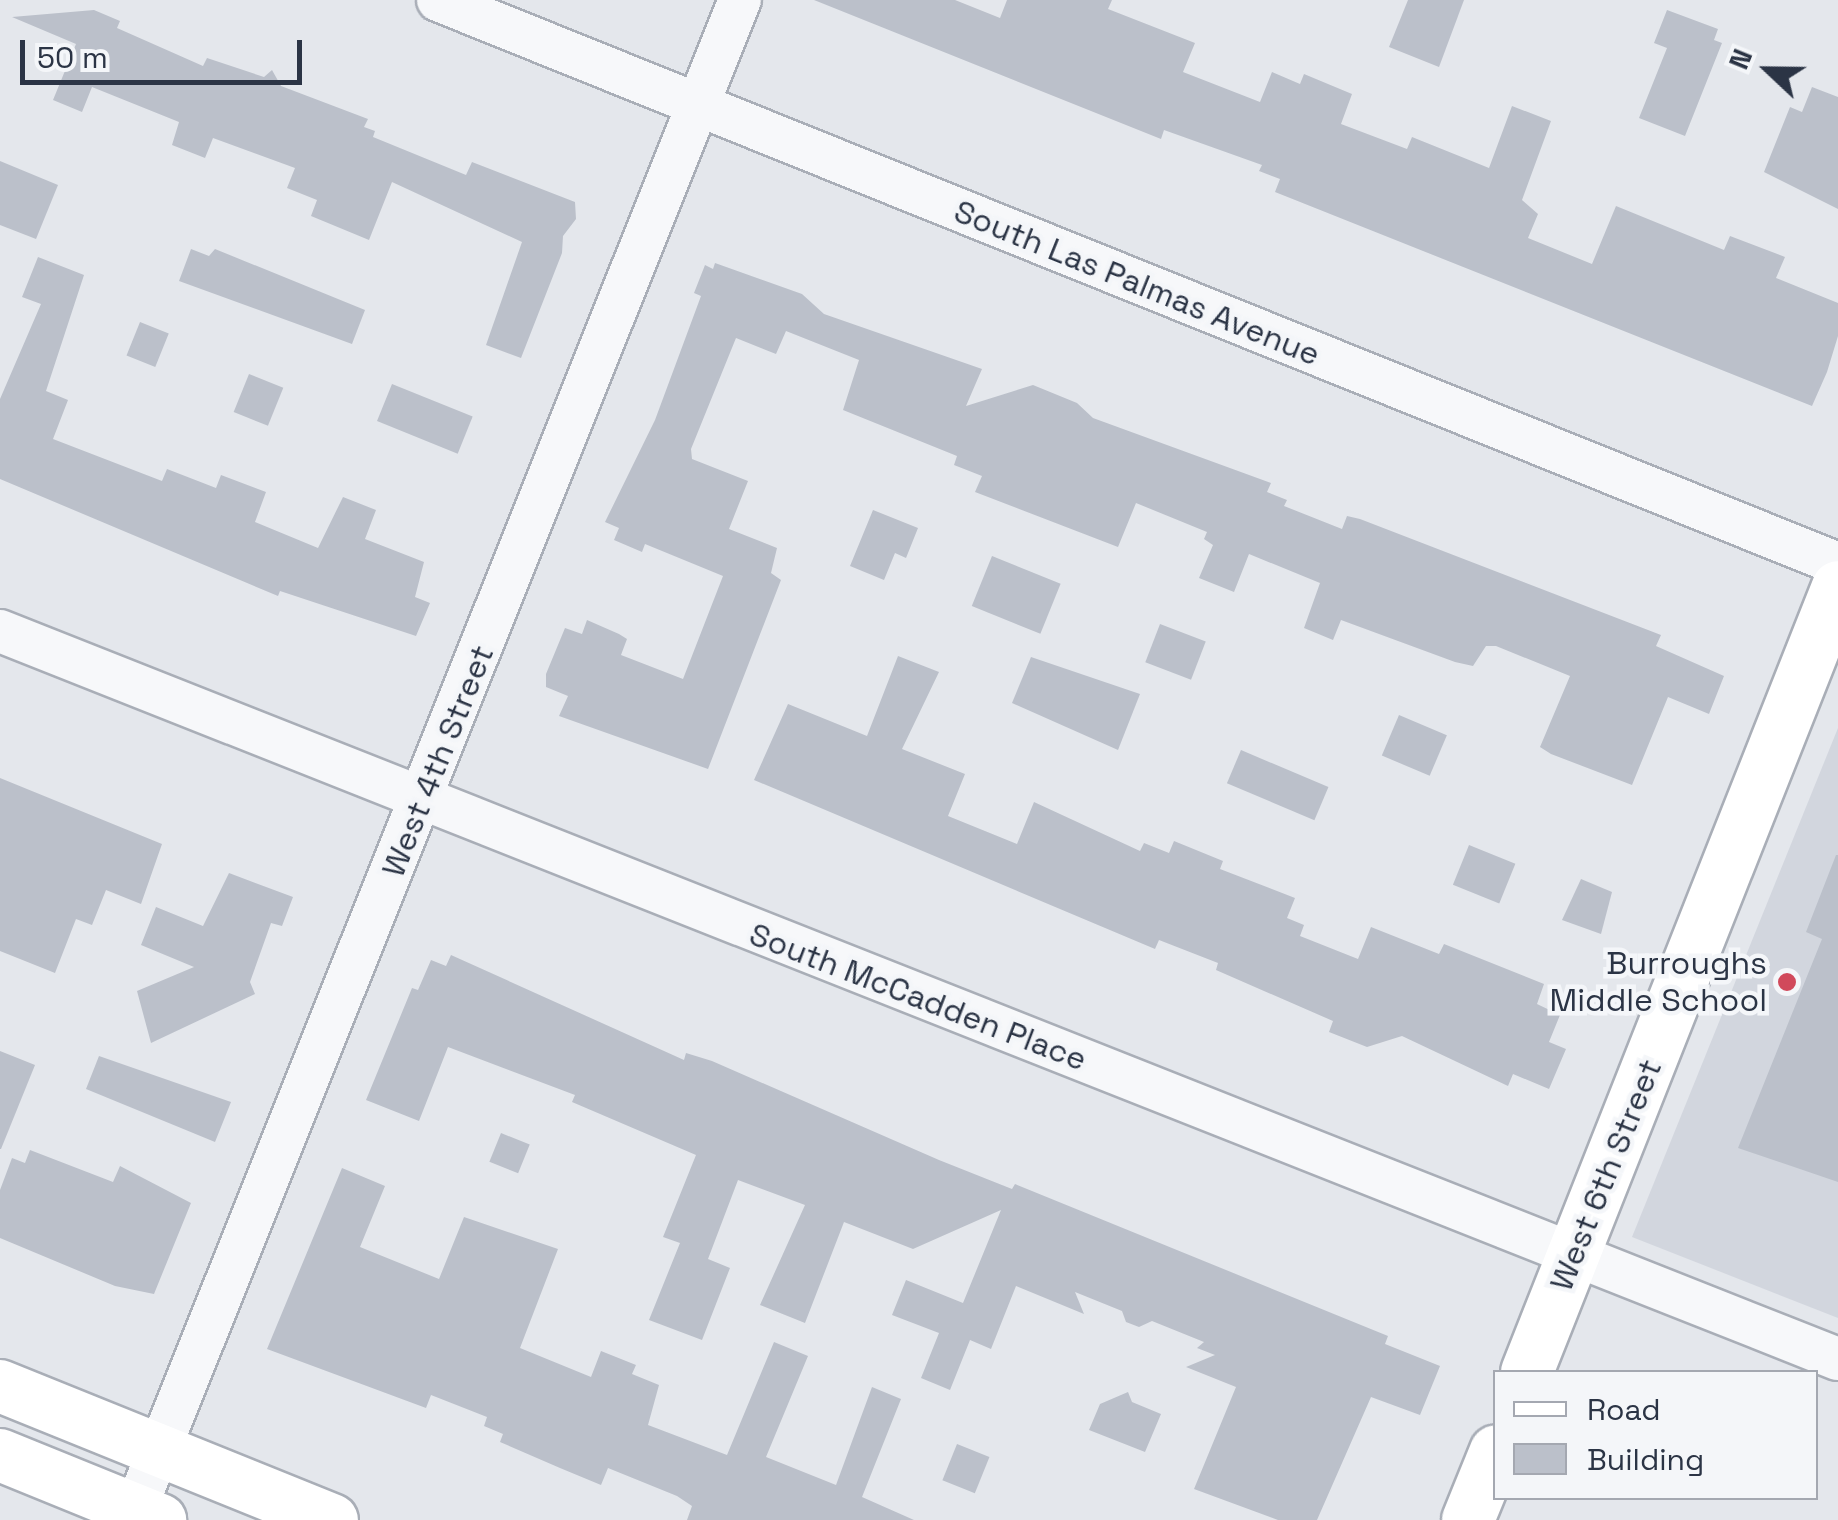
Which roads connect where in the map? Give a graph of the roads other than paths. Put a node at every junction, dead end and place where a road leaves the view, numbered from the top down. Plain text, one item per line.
1 (438, 0) edge
2 (740, 0) edge
3 (697, 107) junction
4 (1838, 564) edge
5 (1838, 587) edge
6 (0, 631) edge
7 (422, 803) junction
8 (1575, 1254) junction
9 (1838, 1359) edge
10 (1528, 1370) edge
11 (0, 1386) edge
12 (160, 1451) junction
13 (0, 1455) edge
14 (1493, 1458) edge
15 (142, 1517) edge
16 (332, 1520) edge
17 (1468, 1520) edge

1 - 3 street, South Las Palmas Avenue
2 - 3 street, West 4th Street
3 - 4 street, South Las Palmas Avenue
3 - 7 street, West 4th Street
5 - 8 main road, West 6th Street
6 - 7 street, South McCadden Place
7 - 8 street, South McCadden Place
7 - 12 street, West 4th Street
8 - 9 street, South McCadden Place
8 - 10 main road, West 6th Street
11 - 12 main road
12 - 15 street, West 4th Street
12 - 16 main road
13 - 15 main road
14 - 17 main road

